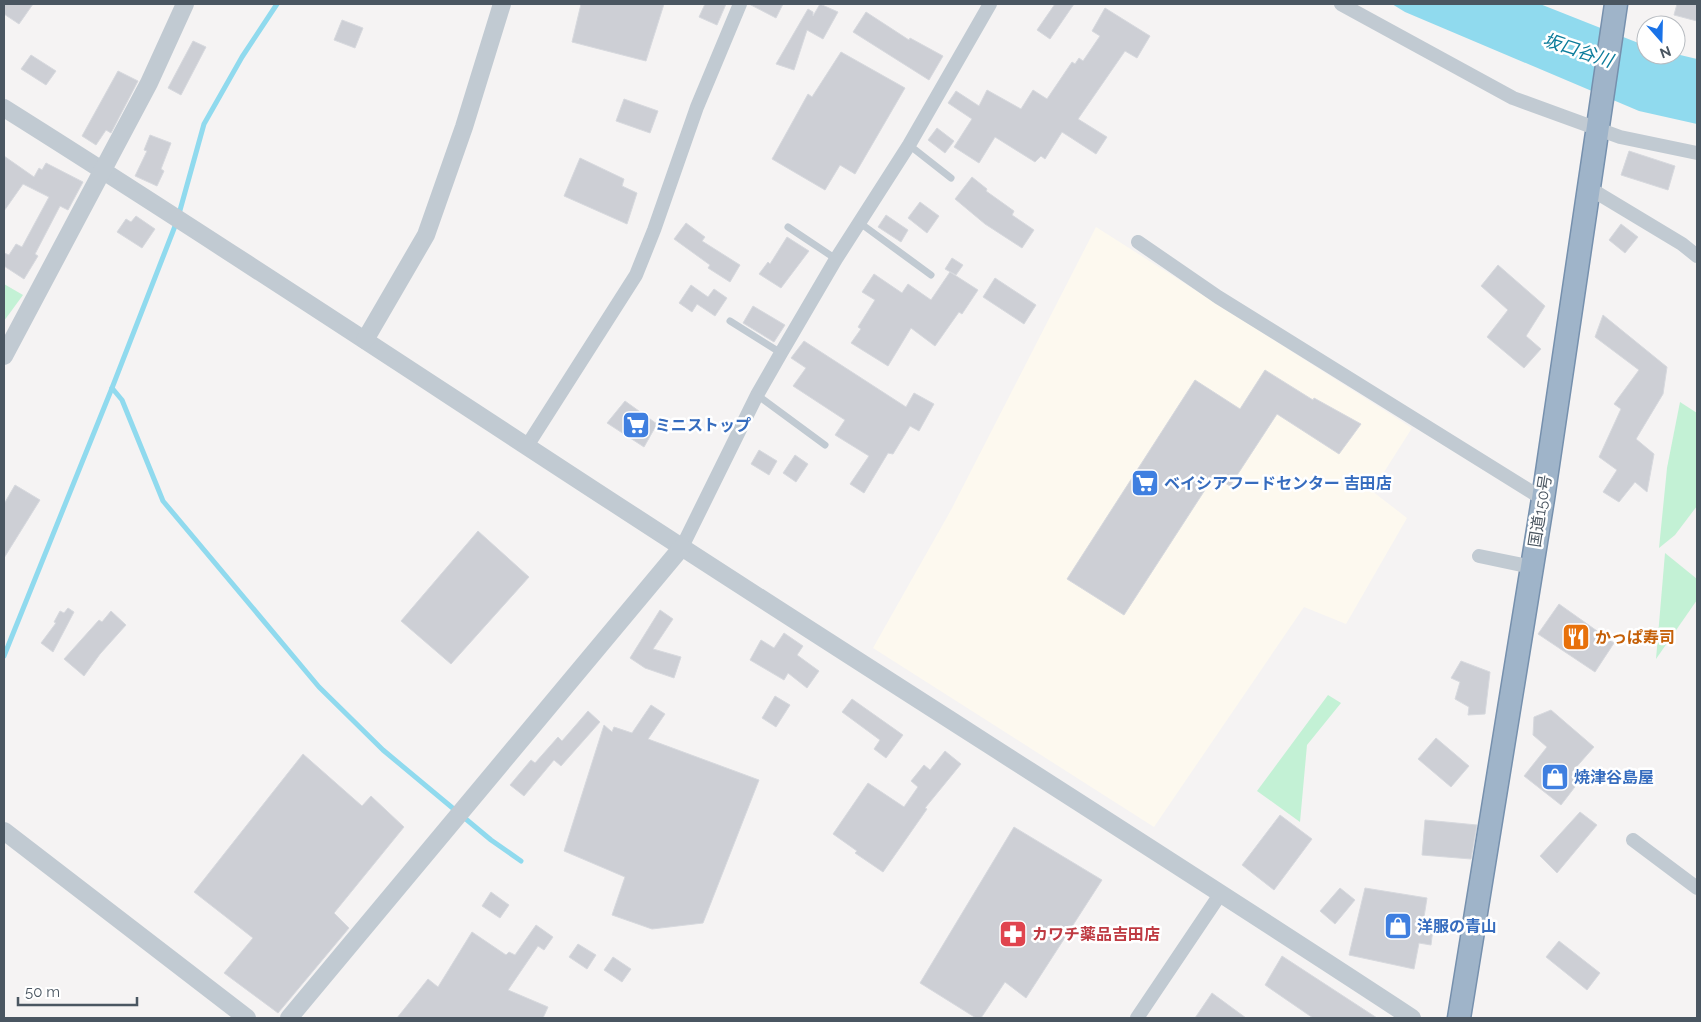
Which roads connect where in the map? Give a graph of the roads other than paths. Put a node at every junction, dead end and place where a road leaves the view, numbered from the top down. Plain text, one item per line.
1 (185, 4) edge
2 (502, 4) edge
3 (740, 4) edge
4 (990, 4) edge
5 (1341, 4) edge
6 (1616, 7) edge
7 (4, 108) edge
8 (1598, 125) junction
9 (909, 145) junction
10 (1697, 153) edge
11 (102, 169) junction
12 (951, 178) dead end
13 (1589, 188) junction
14 (860, 223) junction
15 (788, 227) dead end
16 (1138, 242) dead end
17 (1697, 256) edge
18 (836, 259) junction
19 (931, 275) dead end
20 (730, 321) dead end
21 (365, 340) junction
22 (781, 353) junction
23 (4, 356) edge
24 (757, 395) junction
25 (825, 445) dead end
26 (527, 446) junction
27 (1543, 499) junction
28 (682, 547) junction
29 (1479, 556) dead end
30 (1532, 567) junction
31 (4, 831) edge
32 (1633, 840) dead end
33 (1697, 888) edge
34 (1221, 893) junction
35 (247, 1018) edge
36 (289, 1018) edge
37 (1137, 1018) edge
38 (1412, 1018) edge
39 (1459, 1018) edge

1 - 11 street
2 - 21 street
3 - 26 street
4 - 9 street
5 - 8 street
6 - 8 highway, 国道150号
7 - 11 street
8 - 10 street
8 - 13 highway, 国道150号
9 - 12 lane
9 - 14 street
11 - 21 street
11 - 23 street
13 - 17 street
13 - 27 highway, 国道150号
14 - 18 street
14 - 19 lane
15 - 18 lane
16 - 27 street
18 - 22 street
20 - 22 lane
21 - 26 street
22 - 24 street
24 - 25 lane
24 - 28 street
26 - 28 street
27 - 30 highway, 国道150号
28 - 34 street
28 - 36 street
29 - 30 street
30 - 39 highway, 国道150号
31 - 35 street
32 - 33 street
34 - 37 street
34 - 38 street

